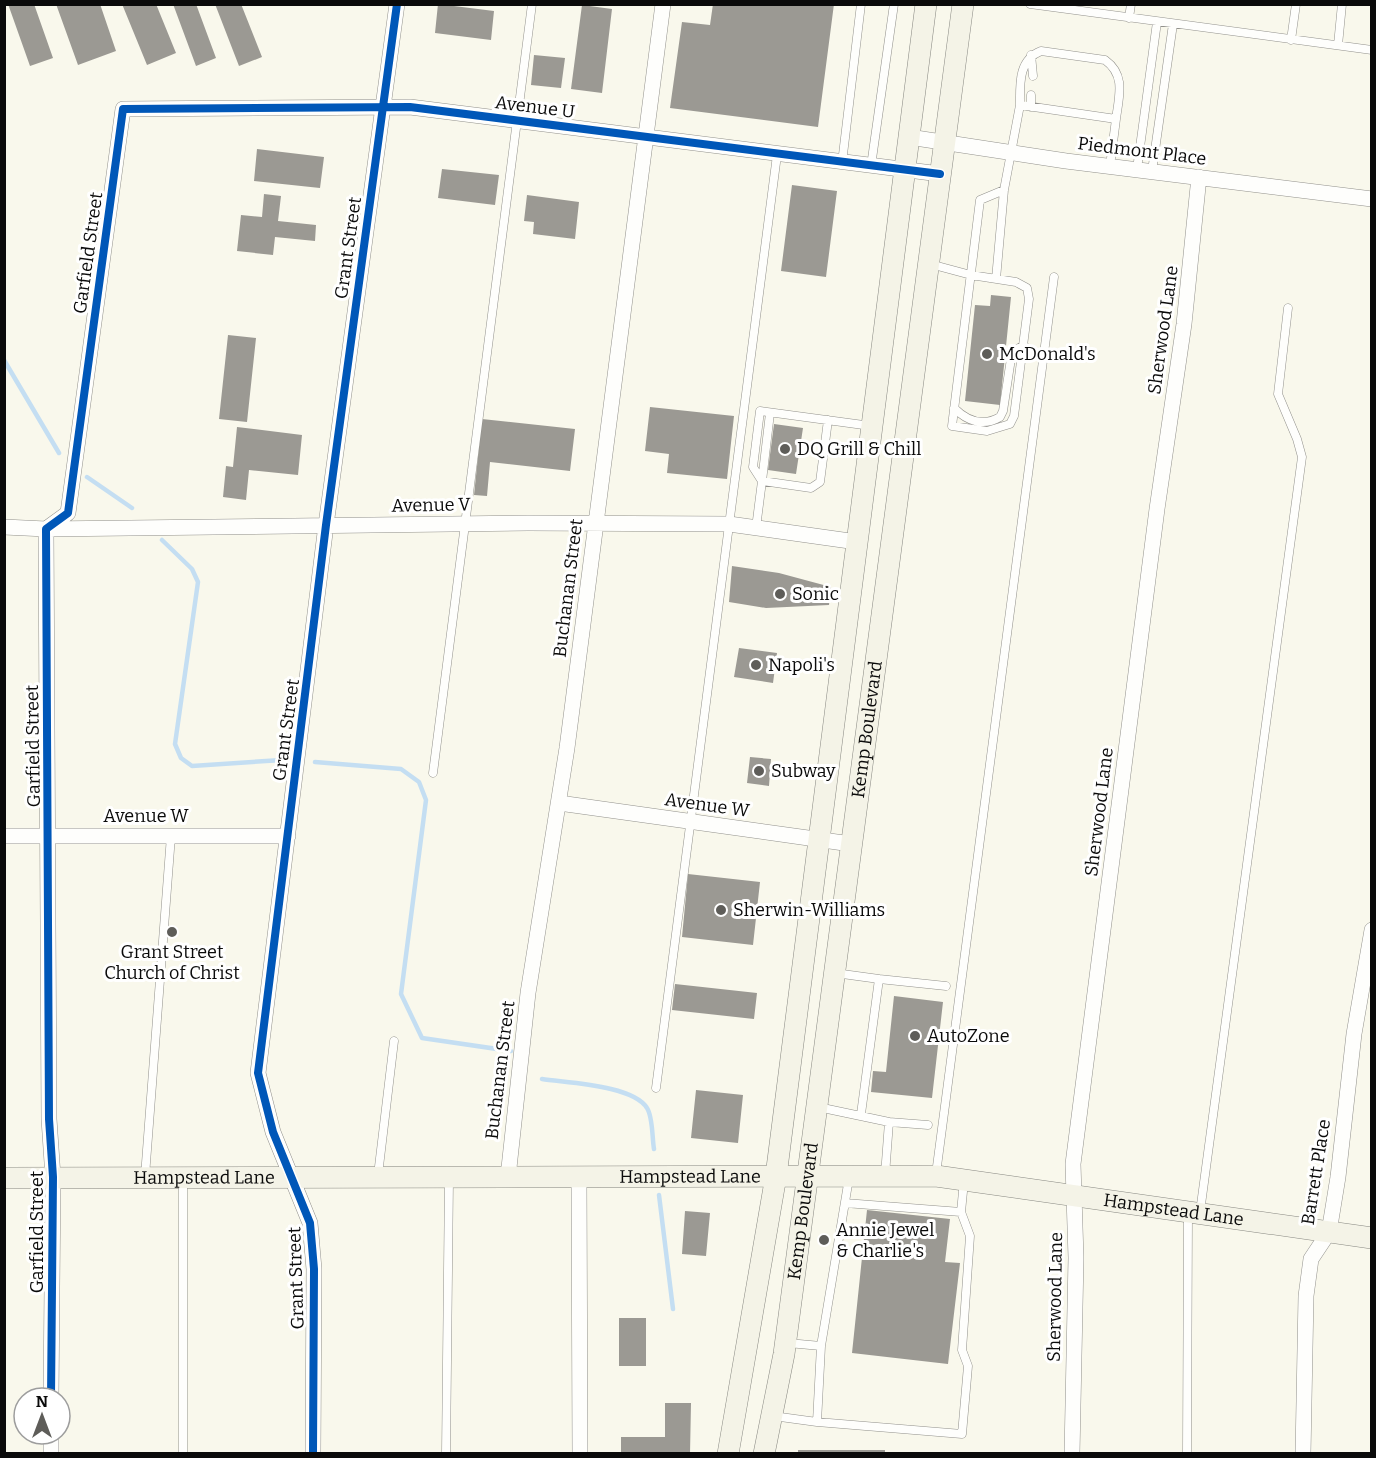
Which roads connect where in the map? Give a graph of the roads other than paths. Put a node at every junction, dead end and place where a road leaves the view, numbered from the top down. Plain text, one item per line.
1 (397, 4) edge
2 (532, 4) edge
3 (663, 4) edge
4 (861, 4) edge
5 (894, 4) edge
6 (926, 4) edge
7 (963, 4) edge
8 (1030, 4) edge
9 (1131, 4) edge
10 (1296, 4) edge
11 (1342, 4) edge
12 (1128, 18) junction
13 (1157, 22) junction
14 (1173, 24) junction
15 (1291, 39) junction
16 (1338, 45) junction
17 (1371, 50) edge
18 (1031, 55) junction
19 (1033, 76) dead end
20 (1031, 95) dead end
21 (1020, 105) junction
22 (383, 106) junction
23 (1030, 107) junction
24 (123, 109) joint
25 (1116, 119) junction
26 (517, 120) junction
27 (646, 136) junction
28 (909, 136) junction
29 (944, 142) junction
30 (1012, 152) junction
31 (777, 155) junction
32 (842, 163) junction
33 (871, 166) junction
34 (1110, 166) junction
35 (905, 170) junction
36 (1145, 170) junction
37 (940, 174) junction
38 (1199, 177) junction
39 (1004, 190) junction
40 (1371, 199) edge
41 (928, 263) junction
42 (971, 275) junction
43 (1054, 277) dead end
44 (996, 279) junction
45 (1288, 308) dead end
46 (1024, 345) junction
47 (954, 408) junction
48 (828, 420) junction
49 (872, 427) junction
50 (762, 481) junction
51 (464, 524) junction
52 (596, 524) junction
53 (729, 524) junction
54 (326, 525) junction
55 (4, 527) edge
56 (756, 528) junction
57 (46, 529) junction
58 (857, 542) junction
59 (890, 548) junction
60 (433, 773) dead end
61 (559, 803) junction
62 (691, 822) junction
63 (4, 836) edge
64 (49, 836) junction
65 (171, 836) junction
66 (288, 836) junction
67 (819, 840) junction
68 (850, 844) junction
69 (1371, 930) edge
70 (833, 973) junction
71 (879, 979) junction
72 (946, 986) dead end
73 (394, 1041) dead end
74 (656, 1088) dead end
75 (816, 1107) junction
76 (861, 1114) junction
77 (889, 1122) junction
78 (928, 1125) dead end
79 (776, 1176) junction
80 (806, 1176) junction
81 (849, 1176) junction
82 (885, 1176) junction
83 (936, 1176) junction
84 (53, 1177) junction
85 (144, 1177) junction
86 (291, 1177) junction
87 (378, 1177) junction
88 (449, 1177) junction
89 (508, 1177) junction
90 (579, 1177) junction
91 (4, 1178) edge
92 (183, 1178) junction
93 (964, 1180) junction
94 (1075, 1195) junction
95 (845, 1203) junction
96 (961, 1212) junction
97 (1194, 1212) junction
98 (1329, 1232) junction
99 (1371, 1238) edge
100 (785, 1342) junction
101 (821, 1346) junction
102 (51, 1386) edge
103 (772, 1416) junction
104 (817, 1422) junction
105 (183, 1454) edge
106 (313, 1454) edge
107 (446, 1454) edge
108 (580, 1454) edge
109 (728, 1454) edge
110 (764, 1454) edge
111 (1072, 1454) edge
112 (1187, 1454) edge
113 (1303, 1454) edge

1 - 22 street, Grant Street
2 - 26 lane
3 - 27 street, Buchanan Street
4 - 32 lane
5 - 33 lane
6 - 28 main road, Kemp Boulevard
7 - 29 main road, Kemp Boulevard
8 - 12 lane
9 - 12 lane
10 - 15 lane
11 - 16 lane
12 - 13 lane
13 - 14 lane
13 - 36 lane
14 - 15 lane
14 - 36 lane
15 - 16 lane
16 - 17 lane
18 - 19 lane
18 - 21 lane
18 - 25 lane
20 - 23 lane
21 - 23 lane
21 - 30 lane
22 - 24 street, Avenue U
22 - 26 street, Avenue U
22 - 54 street, Grant Street
23 - 25 lane
24 - 57 street, Garfield Street
25 - 34 lane
26 - 27 street, Avenue U
26 - 51 lane
27 - 31 street, Avenue U
27 - 52 street, Buchanan Street
28 - 29 street, Piedmont Place
28 - 35 main road, Kemp Boulevard
29 - 30 street, Piedmont Place
29 - 37 main road, Kemp Boulevard
30 - 34 street, Piedmont Place
30 - 39 lane
31 - 32 street, Avenue U
31 - 53 lane
32 - 33 street, Avenue U
33 - 35 street, Avenue U
34 - 36 street, Piedmont Place
35 - 37 street, Avenue U
35 - 49 main road, Kemp Boulevard
36 - 38 street, Piedmont Place
37 - 41 main road, Kemp Boulevard
38 - 40 street, Piedmont Place
38 - 94 street, Sherwood Lane
39 - 42 lane
39 - 44 lane
41 - 42 lane
41 - 59 main road, Kemp Boulevard
42 - 44 lane
42 - 47 lane
43 - 83 lane
44 - 46 lane
45 - 97 lane
46 - 47 lane
46 - 47 lane
48 - 49 lane
48 - 50 lane
48 - 50 lane
49 - 58 main road, Kemp Boulevard
50 - 56 lane
51 - 52 street, Avenue V
51 - 54 street, Avenue V
51 - 60 lane
52 - 53 street, Avenue V
52 - 61 street, Buchanan Street
53 - 56 street, Avenue V
53 - 62 lane
54 - 57 street, Avenue V
54 - 66 street, Grant Street
55 - 57 street, Avenue V
56 - 58 street, Avenue V
57 - 64 street, Garfield Street
58 - 59 main road
58 - 67 main road, Kemp Boulevard
59 - 68 main road, Kemp Boulevard
61 - 62 street, Avenue W
61 - 89 street, Buchanan Street
62 - 67 street, Avenue W
62 - 74 lane
63 - 64 street, Avenue W
64 - 65 street, Avenue W
64 - 84 street, Garfield Street
65 - 66 street, Avenue W
65 - 85 lane
66 - 86 street, Grant Street
67 - 68 street, Avenue W
67 - 79 main road, Kemp Boulevard
68 - 70 main road, Kemp Boulevard
69 - 98 street, Barrett Place
70 - 71 lane
70 - 75 main road, Kemp Boulevard
71 - 72 lane
71 - 76 lane
73 - 87 lane
75 - 76 lane
75 - 80 main road, Kemp Boulevard
76 - 77 lane
77 - 78 lane
77 - 82 lane
79 - 80 main road, Hampstead Lane
79 - 90 main road, Hampstead Lane
79 - 109 main road, Kemp Boulevard
80 - 81 main road, Hampstead Lane
80 - 100 main road, Kemp Boulevard
81 - 82 main road, Hampstead Lane
81 - 95 lane
82 - 83 main road, Hampstead Lane
83 - 93 main road, Hampstead Lane
84 - 85 main road, Hampstead Lane
84 - 91 main road, Hampstead Lane
84 - 102 street, Garfield Street
85 - 92 main road, Hampstead Lane
86 - 87 main road, Hampstead Lane
86 - 92 main road, Hampstead Lane
86 - 106 street, Grant Street
87 - 88 main road, Hampstead Lane
88 - 89 main road, Hampstead Lane
88 - 107 lane
89 - 90 main road, Hampstead Lane
90 - 108 street
92 - 105 lane
93 - 94 main road, Hampstead Lane
93 - 96 lane
94 - 97 main road, Hampstead Lane
94 - 111 street, Sherwood Lane
95 - 96 lane
95 - 101 lane
96 - 104 lane
97 - 98 main road, Hampstead Lane
97 - 112 lane
98 - 99 main road, Hampstead Lane
98 - 113 street, Barrett Place
100 - 101 lane
100 - 103 main road, Kemp Boulevard
101 - 104 lane
103 - 104 lane
103 - 110 main road, Kemp Boulevard

